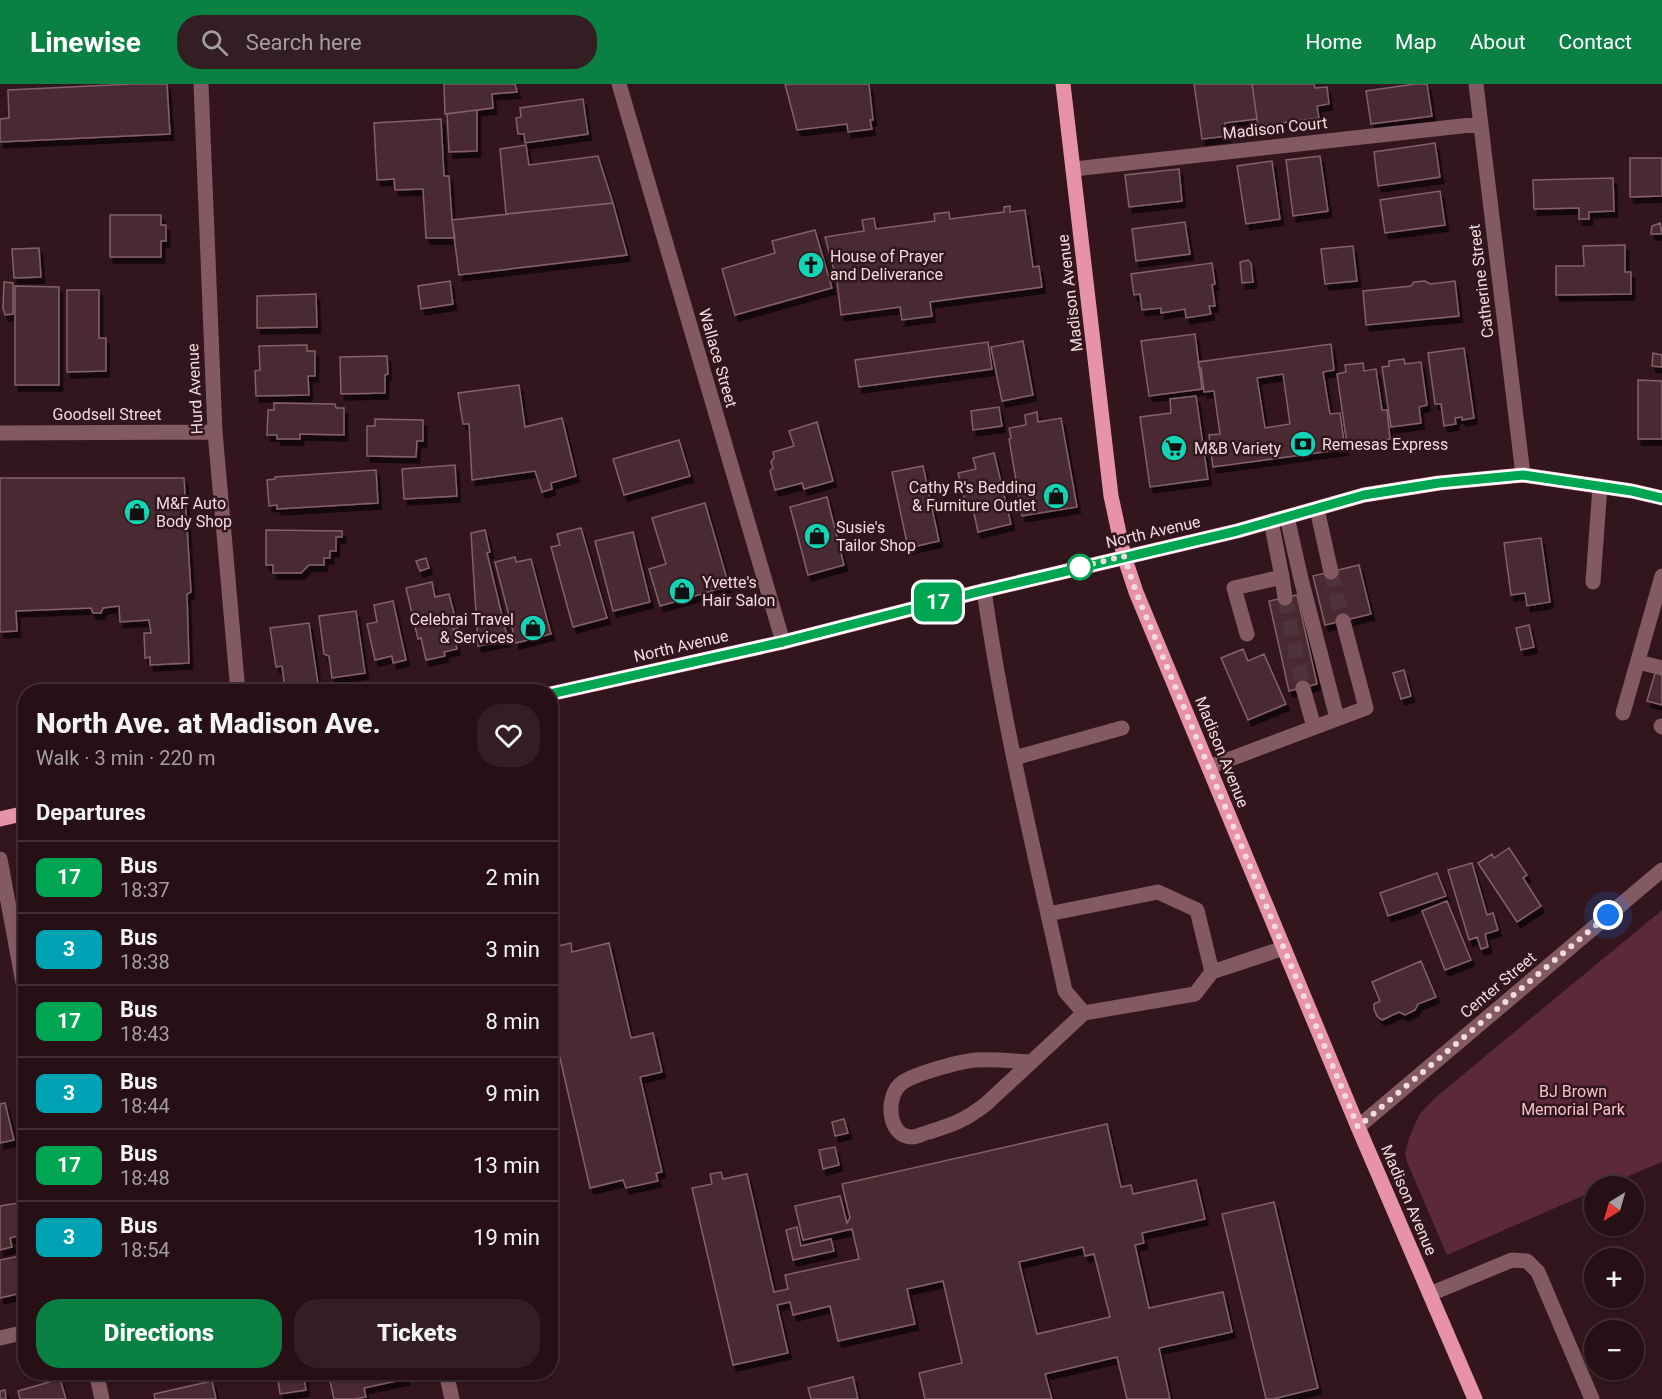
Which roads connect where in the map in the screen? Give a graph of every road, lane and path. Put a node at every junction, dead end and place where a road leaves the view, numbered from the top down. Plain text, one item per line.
1 (201, 84) edge
2 (619, 84) edge
3 (1064, 84) edge
4 (1476, 84) edge
5 (1480, 124) junction
6 (1074, 169) junction
7 (215, 432) junction
8 (0, 433) edge
9 (1523, 475) junction
10 (1600, 486) junction
11 (1662, 498) edge
12 (1317, 509) junction
13 (1287, 517) junction
14 (1271, 521) junction
15 (1124, 556) junction
16 (1331, 572) tunnel mouth
17 (1662, 576) edge
18 (1281, 577) junction
19 (1593, 582) dead end
20 (984, 590) junction
21 (1285, 598) tunnel mouth
22 (1343, 621) tunnel mouth
23 (1247, 634) dead end
24 (783, 642) junction
25 (1638, 662) junction
26 (1662, 668) edge
27 (237, 684) edge
28 (1303, 688) tunnel mouth
29 (558, 692) edge
30 (1623, 713) dead end
31 (1337, 718) junction
32 (1314, 727) junction
33 (1122, 728) dead end
34 (1014, 758) junction
35 (1209, 766) junction
36 (18, 815) edge
37 (0, 819) edge
38 (0, 859) edge
39 (1662, 870) edge
40 (1048, 914) junction
41 (1284, 948) junction
42 (18, 956) edge
43 (1212, 972) junction
44 (1084, 1013) junction
45 (1031, 1062) junction
46 (1358, 1127) junction
47 (1430, 1294) junction
48 (18, 1334) edge
49 (0, 1338) edge
50 (98, 1380) edge
51 (448, 1380) edge
52 (102, 1399) edge
53 (452, 1399) edge
54 (1475, 1399) edge
55 (1592, 1399) edge

1 - 7 street, Hurd Avenue
2 - 24 street, Wallace Street
3 - 6 main road, Madison Avenue
4 - 5 street, Catherine Street
5 - 6 street, Madison Court
5 - 9 street, Catherine Street
6 - 15 main road, Madison Avenue
7 - 8 street, Goodsell Street
7 - 27 street, Hurd Avenue
9 - 10 main road, North Avenue
9 - 12 main road, North Avenue
10 - 11 main road, North Avenue
10 - 19 street
12 - 13 main road, North Avenue
12 - 16 street
13 - 14 main road, North Avenue
13 - 31 street
14 - 15 main road, North Avenue
14 - 18 street
15 - 20 main road, North Avenue
15 - 35 main road, Madison Avenue
17 - 25 street
18 - 21 street
18 - 23 street
20 - 24 main road, North Avenue
20 - 34 street
22 - 31 street
24 - 29 main road, North Avenue
25 - 26 street
25 - 30 street
28 - 32 street
31 - 32 street
32 - 35 street
33 - 34 street
34 - 40 street
35 - 41 main road, Madison Avenue
36 - 37 main road
38 - 42 street
39 - 46 street, Center Street
40 - 43 street
40 - 44 street
41 - 43 street
41 - 46 main road, Madison Avenue
43 - 44 street
44 - 45 street
45 - 45 street
46 - 47 main road, Madison Avenue
47 - 54 main road, Madison Avenue
47 - 55 street
48 - 49 street
50 - 52 street
51 - 53 street

